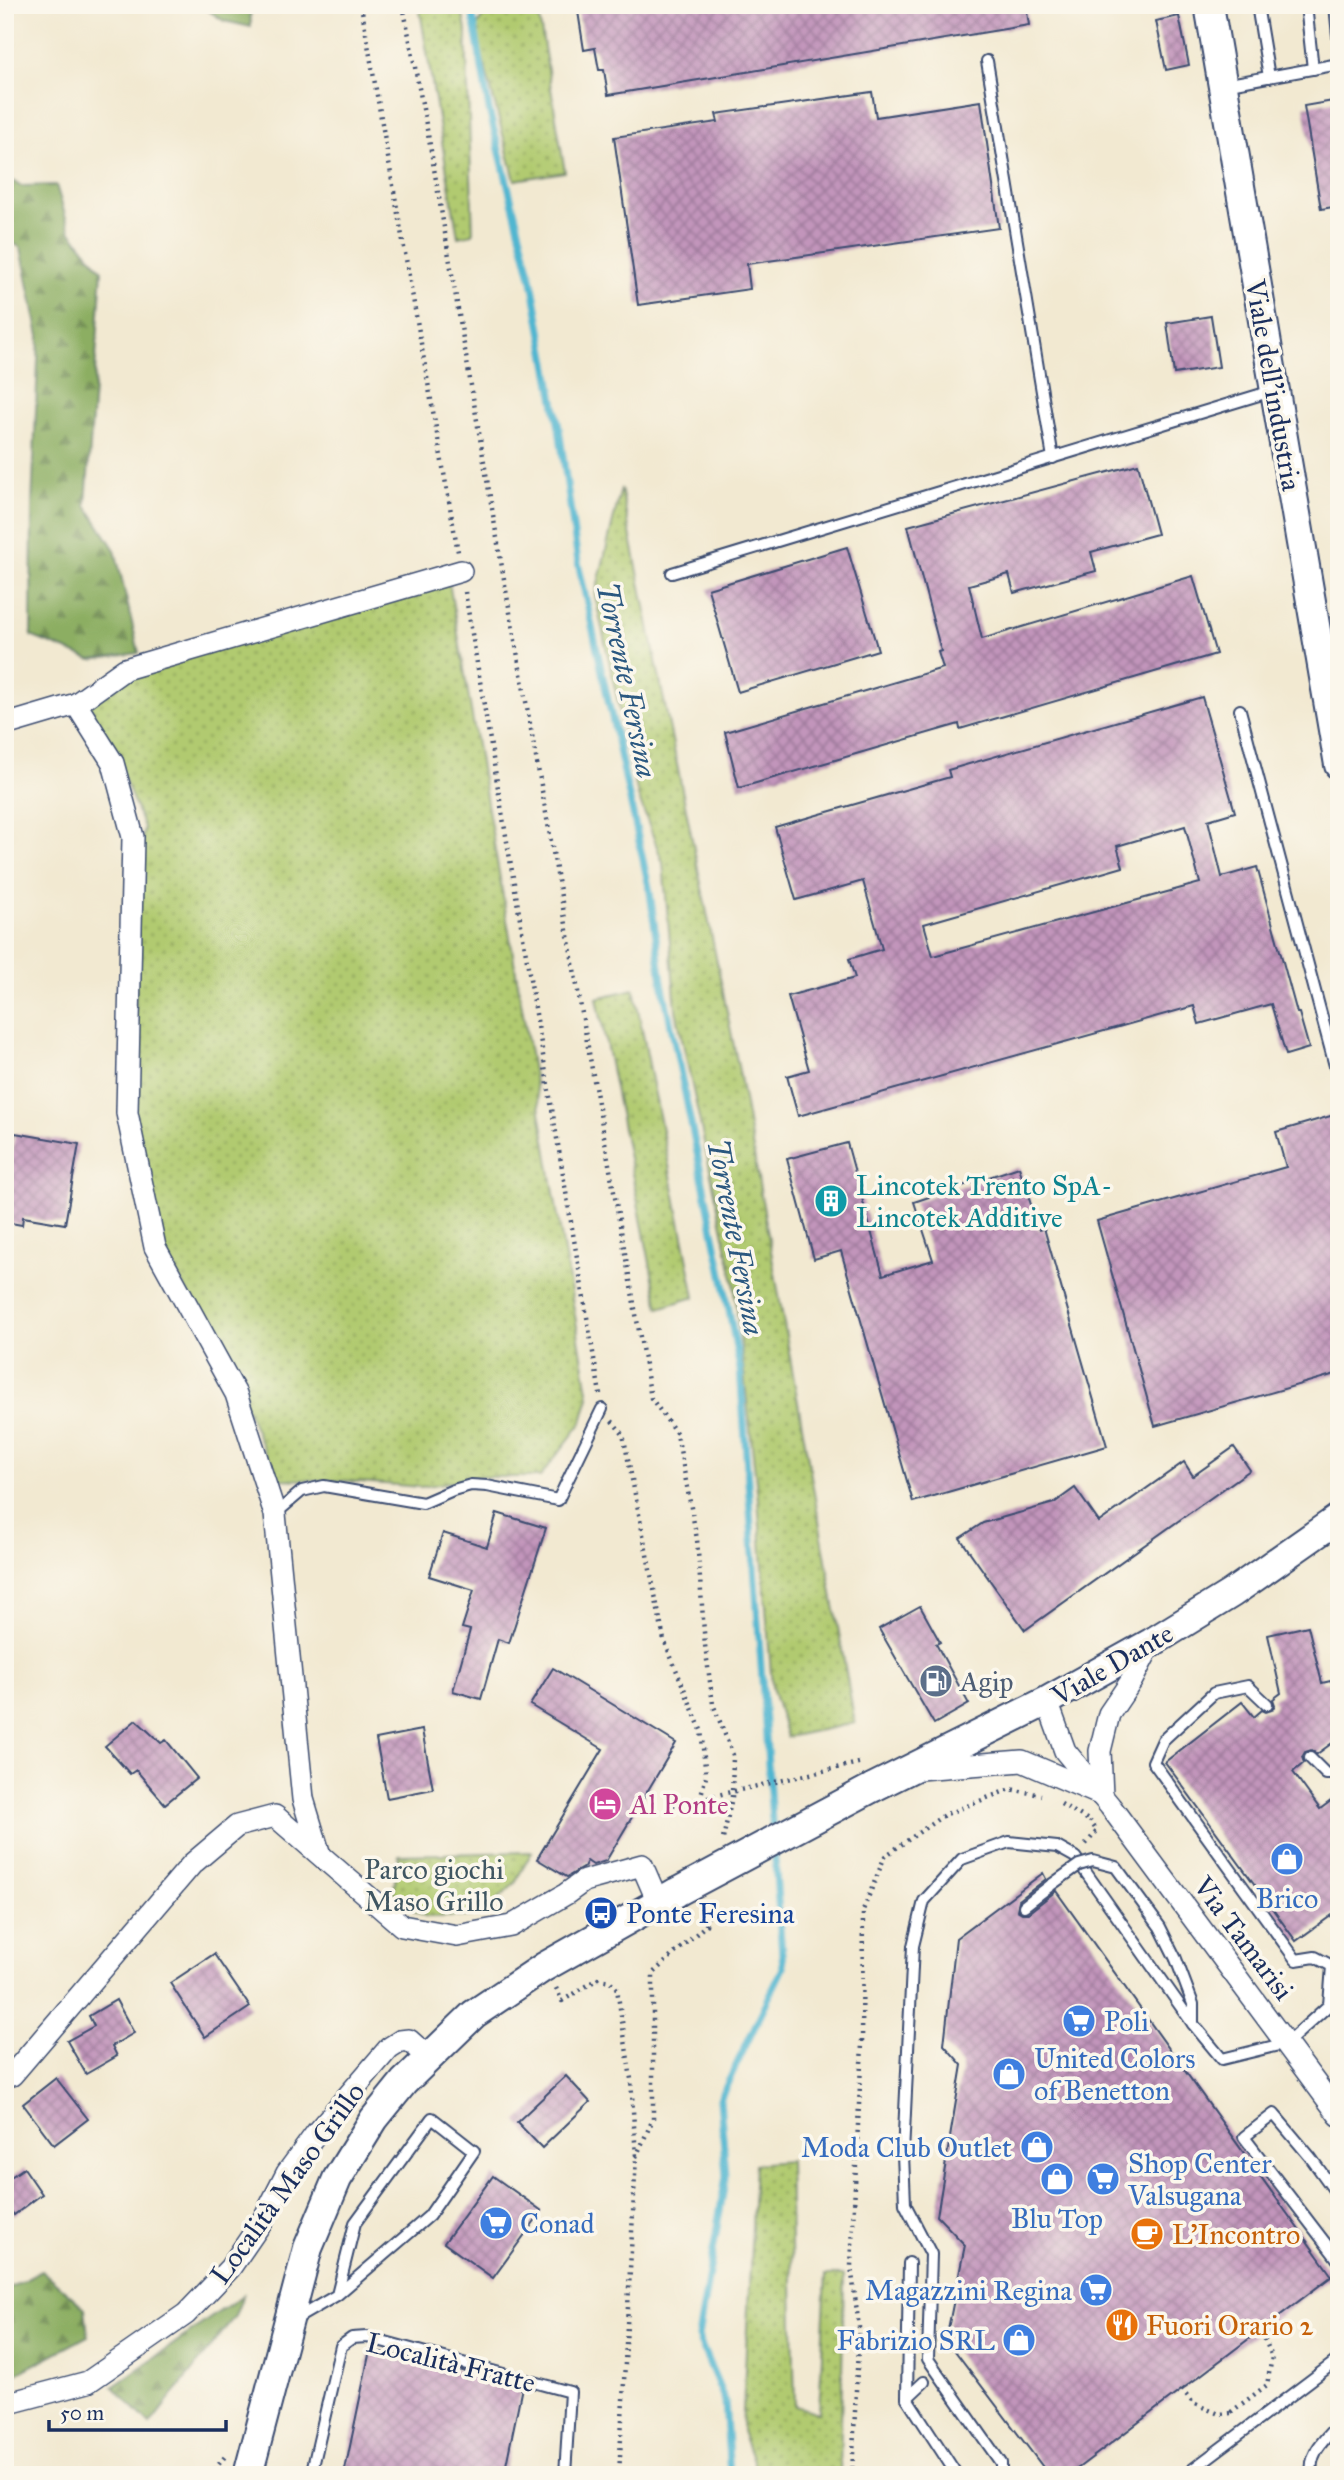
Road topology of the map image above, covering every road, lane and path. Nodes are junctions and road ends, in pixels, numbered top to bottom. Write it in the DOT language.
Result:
graph roads {
  1 [pos="361,5"];
  2 [pos="403,5"];
  3 [pos="1209,5"];
  4 [pos="1257,5"];
  5 [pos="1306,5"];
  6 [pos="1335,5"];
  7 [pos="1339,46"];
  8 [pos="987,61"];
  9 [pos="1339,64"];
  10 [pos="1313,69"];
  11 [pos="1269,76"];
  12 [pos="1223,85"];
  13 [pos="1275,391"];
  14 [pos="1053,458"];
  15 [pos="461,570"];
  16 [pos="672,573"];
  17 [pos="76,704"];
  18 [pos="1240,710"];
  19 [pos="5,725"];
  20 [pos="1339,765"];
  21 [pos="1339,1081"];
  22 [pos="602,1409"];
  23 [pos="275,1514"];
  24 [pos="1339,1518"];
  25 [pos="1151,1643"];
  26 [pos="1046,1701"];
  27 [pos="1267,1704"];
  28 [pos="1310,1758"];
  29 [pos="908,1770"];
  30 [pos="1339,1774"];
  31 [pos="871,1775"];
  32 [pos="700,1799"];
  33 [pos="672,1805"];
  34 [pos="1101,1805"];
  35 [pos="721,1848"];
  36 [pos="1082,1848"];
  37 [pos="319,1853"];
  38 [pos="667,1897"];
  39 [pos="711,1899"];
  40 [pos="1024,1906"];
  41 [pos="553,1983"];
  42 [pos="1334,2002"];
  43 [pos="1193,2024"];
  44 [pos="1287,2043"];
  45 [pos="428,2057"];
  46 [pos="5,2075"];
  47 [pos="1339,2115"];
  48 [pos="636,2157"];
  49 [pos="1339,2197"];
  50 [pos="1339,2261"];
  51 [pos="909,2263"];
  52 [pos="337,2295"];
  53 [pos="288,2323"];
  54 [pos="1261,2330"];
  55 [pos="1339,2359"];
  56 [pos="924,2382"];
  57 [pos="1182,2389"];
  58 [pos="907,2398"];
  59 [pos="5,2404"];
  60 [pos="1231,2412"];
  61 [pos="1339,2423"];
  62 [pos="1244,2431"];
  63 [pos="248,2475"];
  64 [pos="310,2475"];
  65 [pos="565,2475"];
  66 [pos="619,2475"];
  67 [pos="957,2475"];
  68 [pos="1001,2475"];
  69 [pos="1185,2475"];
  70 [pos="1312,2475"];
  1 -- 15 [label="path"];
  2 -- 35 [label="path"];
  3 -- 12 [label="main road, Viale dell'industria"];
  4 -- 11 [label="lane"];
  5 -- 10 [label="lane"];
  6 -- 7 [label="lane"];
  8 -- 14 [label="lane"];
  9 -- 10 [label="lane"];
  10 -- 11 [label="lane"];
  11 -- 12 [label="lane"];
  12 -- 13 [label="main road, Viale dell'industria"];
  13 -- 14 [label="lane"];
  13 -- 20 [label="main road, Viale dell'industria"];
  14 -- 16 [label="lane"];
  15 -- 17 [label="street"];
  15 -- 22 [label="path"];
  17 -- 19 [label="street"];
  17 -- 23 [label="street"];
  18 -- 21 [label="lane"];
  22 -- 23 [label="lane"];
  22 -- 32 [label="path"];
  23 -- 37 [label="street"];
  24 -- 25 [label="main road, Viale Dante"];
  25 -- 26 [label="main road, Viale Dante"];
  25 -- 34 [label="street"];
  26 -- 29 [label="main road, Viale Dante"];
  26 -- 34 [label="street, Via Tamarisi"];
  27 -- 42 [label="lane"];
  28 -- 30 [label="lane"];
  29 -- 31 [label="main road, Viale Dante"];
  29 -- 34 [label="street, Via Tamarisi"];
  31 -- 32 [label="path, bridge"];
  31 -- 38 [label="main road, Viale Dante, bridge"];
  32 -- 33 [label="path"];
  34 -- 36 [label="path"];
  34 -- 44 [label="street, Via Tamarisi"];
  37 -- 38 [label="street"];
  37 -- 46 [label="street"];
  38 -- 45 [label="main road"];
  39 -- 48 [label="path"];
  40 -- 43 [label="lane, bridge"];
  41 -- 48 [label="path"];
  42 -- 44 [label="lane"];
  43 -- 44 [label="lane"];
  43 -- 68 [label="lane"];
  44 -- 47 [label="street, Via Tamarisi"];
  45 -- 53 [label="main road"];
  45 -- 59 [label="street, Località Maso Grillo"];
  48 -- 66 [label="path"];
  49 -- 50 [label="lane"];
  51 -- 58 [label="lane"];
  52 -- 52 [label="lane"];
  52 -- 53 [label="lane"];
  53 -- 63 [label="main road"];
  54 -- 60 [label="path"];
  55 -- 62 [label="lane"];
  56 -- 58 [label="lane"];
  57 -- 60 [label="path"];
  58 -- 67 [label="lane"];
  60 -- 62 [label="path"];
  61 -- 70 [label="lane"];
  62 -- 69 [label="lane"];
  64 -- 65 [label="lane, Località Fratte"];
}
